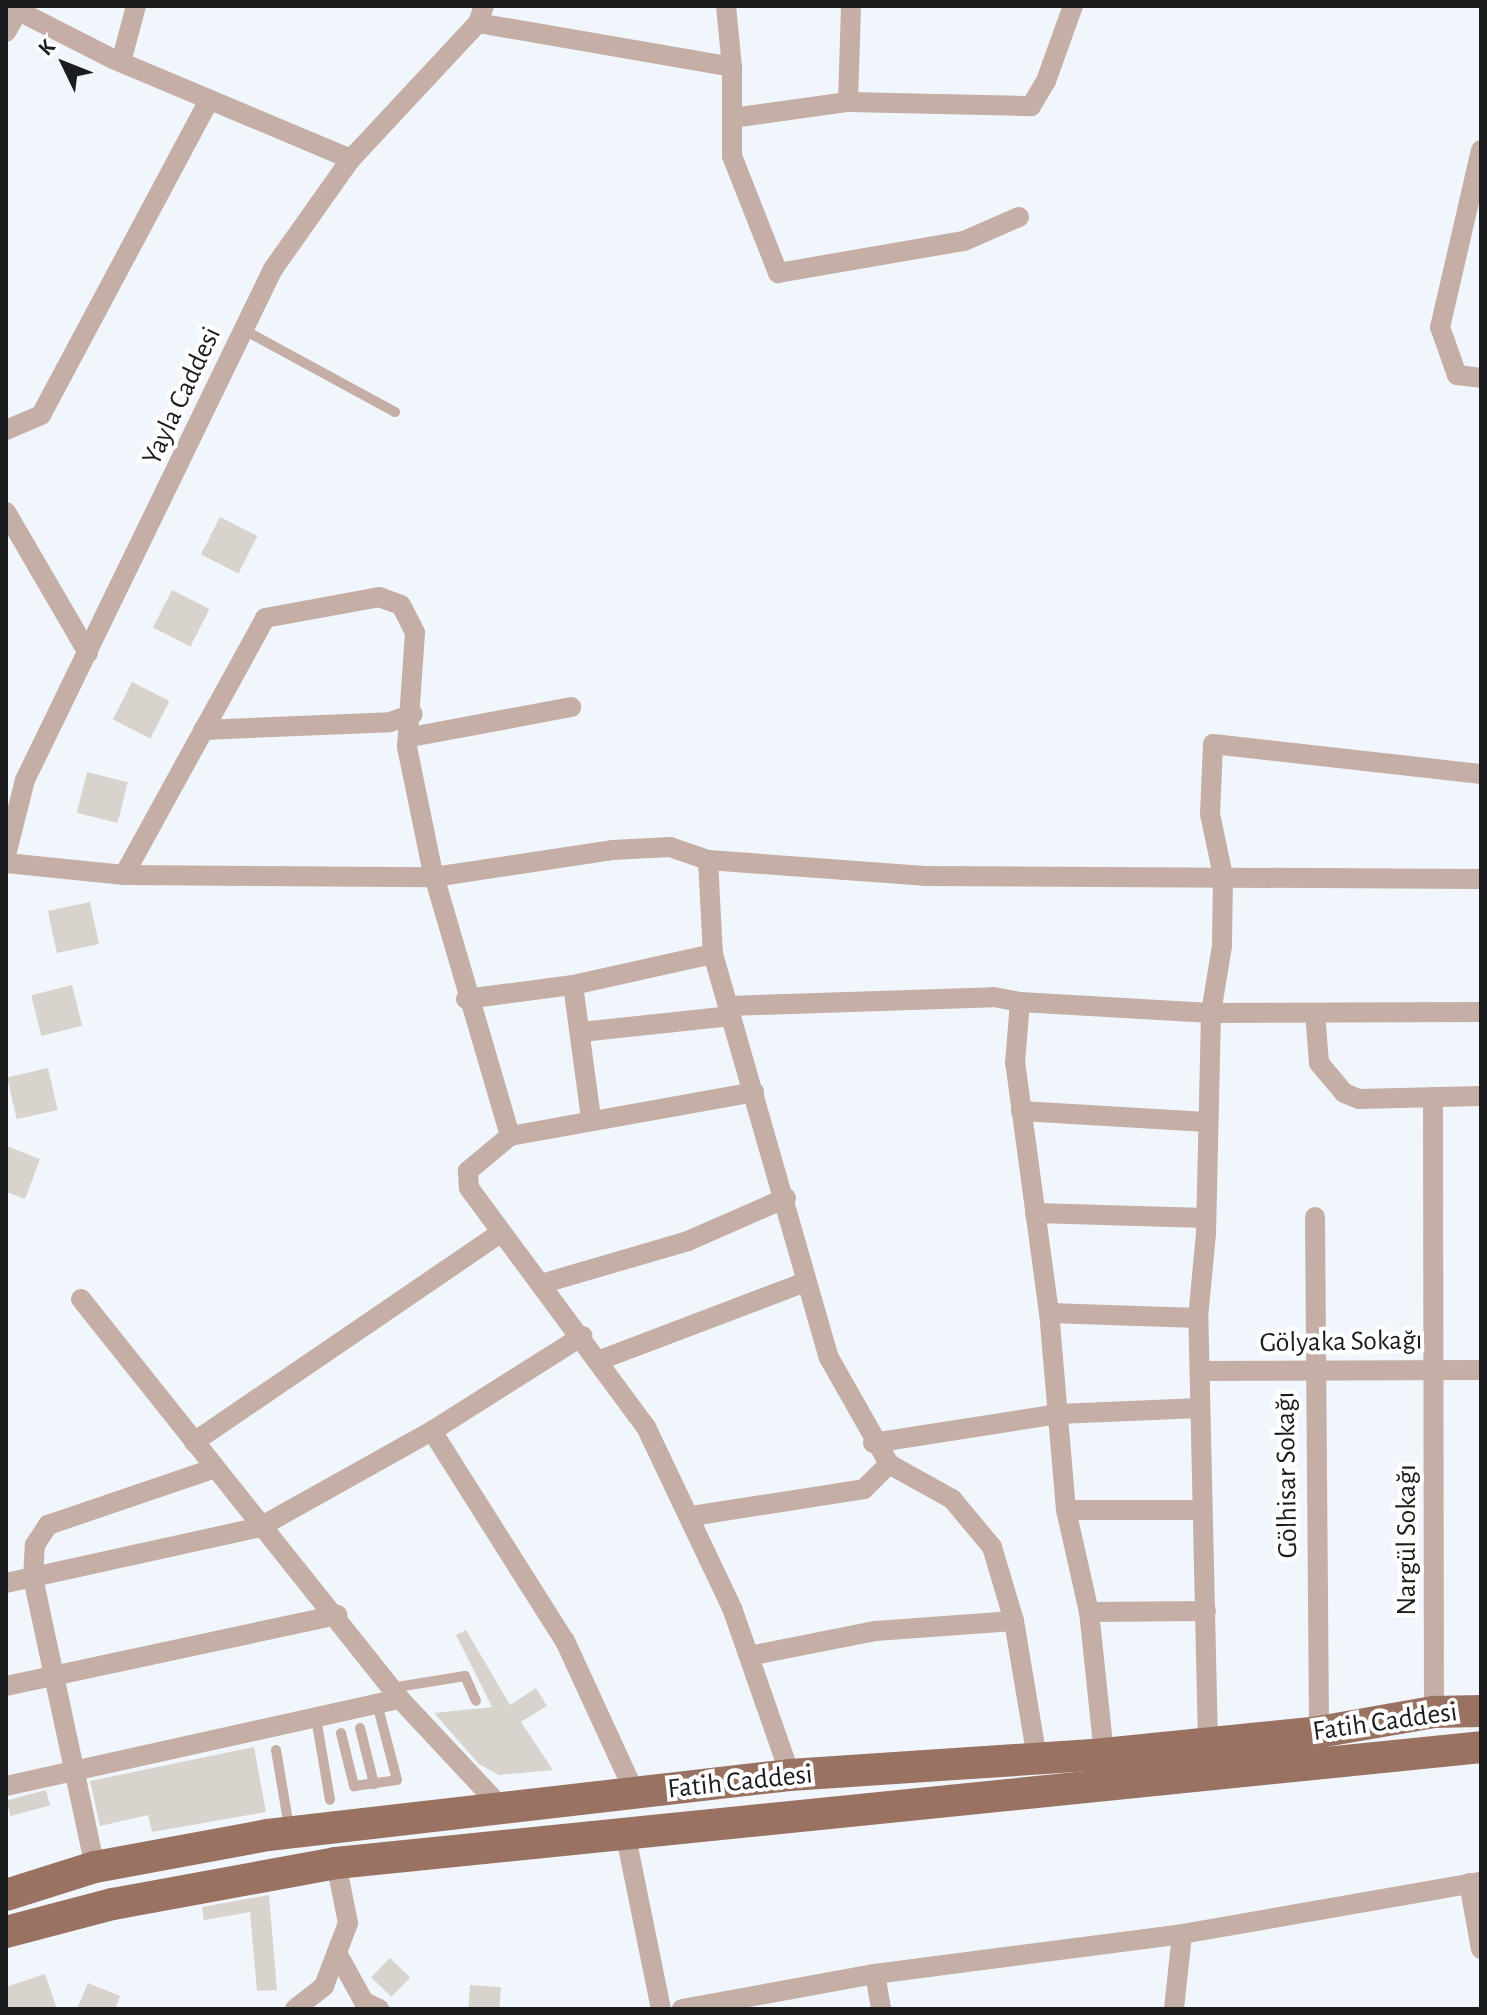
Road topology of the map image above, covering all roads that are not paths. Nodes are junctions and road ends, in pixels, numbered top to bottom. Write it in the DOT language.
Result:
graph roads {
  1 [pos="136,6"];
  2 [pos="726,6"];
  3 [pos="851,6"];
  4 [pos="1073,6"];
  5 [pos="14,8"];
  6 [pos="481,15"];
  7 [pos="6,32"];
  8 [pos="121,62"];
  9 [pos="732,67"];
  10 [pos="209,100"];
  11 [pos="848,102"];
  12 [pos="732,118"];
  13 [pos="1481,150"];
  14 [pos="351,159"];
  15 [pos="1019,217"];
  16 [pos="1471,238"];
  17 [pos="244,330"];
  18 [pos="1481,378"];
  19 [pos="395,412"];
  20 [pos="6,430"];
  21 [pos="6,512"];
  22 [pos="88,653"];
  23 [pos="571,707"];
  24 [pos="413,714"];
  25 [pos="203,730"];
  26 [pos="411,737"];
  27 [pos="1481,774"];
  28 [pos="6,855"];
  29 [pos="708,860"];
  30 [pos="6,863"];
  31 [pos="124,875"];
  32 [pos="1223,876"];
  33 [pos="434,877"];
  34 [pos="1481,879"];
  35 [pos="713,954"];
  36 [pos="573,985"];
  37 [pos="466,999"];
  38 [pos="1020,1002"];
  39 [pos="730,1011"];
  40 [pos="1481,1012"];
  41 [pos="1211,1013"];
  42 [pos="1315,1013"];
  43 [pos="581,1032"];
  44 [pos="754,1092"];
  45 [pos="1481,1096"];
  46 [pos="1433,1097"];
  47 [pos="1021,1111"];
  48 [pos="591,1119"];
  49 [pos="1207,1122"];
  50 [pos="510,1136"];
  51 [pos="786,1198"];
  52 [pos="1035,1213"];
  53 [pos="1315,1217"];
  54 [pos="1206,1218"];
  55 [pos="499,1234"];
  56 [pos="805,1282"];
  57 [pos="541,1284"];
  58 [pos="81,1299"];
  59 [pos="1049,1313"];
  60 [pos="1198,1318"];
  61 [pos="582,1336"];
  62 [pos="600,1360"];
  63 [pos="1435,1368"];
  64 [pos="1481,1370"];
  65 [pos="1202,1371"];
  66 [pos="1314,1372"];
  67 [pos="1200,1408"];
  68 [pos="1058,1414"];
  69 [pos="432,1431"];
  70 [pos="194,1442"];
  71 [pos="873,1443"];
  72 [pos="889,1464"];
  73 [pos="215,1468"];
  74 [pos="1066,1510"];
  75 [pos="1200,1510"];
  76 [pos="692,1516"];
  77 [pos="260,1527"];
  78 [pos="33,1579"];
  79 [pos="6,1583"];
  80 [pos="1206,1611"];
  81 [pos="1089,1612"];
  82 [pos="337,1615"];
  83 [pos="1014,1621"];
  84 [pos="749,1656"];
  85 [pos="54,1676"];
  86 [pos="6,1686"];
  87 [pos="396,1694"];
  88 [pos="476,1701"];
  89 [pos="377,1704"];
  90 [pos="1481,1711"];
  91 [pos="1434,1712"];
  92 [pos="316,1718"];
  93 [pos="360,1728"];
  94 [pos="1319,1732"];
  95 [pos="341,1733"];
  96 [pos="1208,1743"];
  97 [pos="1481,1747"];
  98 [pos="276,1750"];
  99 [pos="1104,1754"];
  100 [pos="1037,1758"];
  101 [pos="72,1771"];
  102 [pos="790,1775"];
  103 [pos="374,1784"];
  104 [pos="6,1786"];
  105 [pos="635,1793"];
  106 [pos="330,1800"];
  107 [pos="504,1810"];
  108 [pos="290,1833"];
  109 [pos="626,1837"];
  110 [pos="336,1863"];
  111 [pos="95,1867"];
  112 [pos="1475,1882"];
  113 [pos="6,1895"];
  114 [pos="6,1932"];
  115 [pos="1182,1934"];
  116 [pos="1481,1949"];
  117 [pos="337,1953"];
  118 [pos="875,1974"];
  119 [pos="295,2009"];
  120 [pos="379,2009"];
  121 [pos="661,2009"];
  122 [pos="682,2009"];
  123 [pos="881,2009"];
  124 [pos="1174,2009"];
  1 -- 8 [label="street"];
  2 -- 9 [label="street"];
  3 -- 11 [label="street"];
  4 -- 11 [label="street"];
  5 -- 7 [label="street"];
  5 -- 8 [label="street"];
  6 -- 9 [label="street"];
  6 -- 14 [label="street, Yayla Caddesi"];
  8 -- 10 [label="street"];
  9 -- 12 [label="street"];
  10 -- 14 [label="street"];
  10 -- 20 [label="street"];
  11 -- 12 [label="street"];
  12 -- 15 [label="street"];
  13 -- 16 [label="street"];
  14 -- 17 [label="street, Yayla Caddesi"];
  16 -- 18 [label="street"];
  17 -- 19 [label="lane"];
  17 -- 22 [label="street, Yayla Caddesi"];
  21 -- 22 [label="street"];
  22 -- 28 [label="street, Yayla Caddesi"];
  23 -- 26 [label="street"];
  24 -- 25 [label="street"];
  24 -- 25 [label="street"];
  24 -- 26 [label="street"];
  25 -- 31 [label="street"];
  26 -- 33 [label="street"];
  27 -- 32 [label="street"];
  29 -- 32 [label="street"];
  29 -- 33 [label="street"];
  29 -- 35 [label="street"];
  30 -- 31 [label="street"];
  31 -- 33 [label="street"];
  32 -- 34 [label="street"];
  32 -- 41 [label="street"];
  33 -- 37 [label="street"];
  35 -- 36 [label="street"];
  35 -- 39 [label="street"];
  36 -- 37 [label="street"];
  36 -- 43 [label="street"];
  37 -- 50 [label="street"];
  38 -- 39 [label="street"];
  38 -- 41 [label="street"];
  38 -- 47 [label="street"];
  39 -- 43 [label="street"];
  39 -- 44 [label="street"];
  40 -- 42 [label="street"];
  41 -- 42 [label="street"];
  41 -- 49 [label="street"];
  42 -- 46 [label="street"];
  43 -- 48 [label="street"];
  44 -- 48 [label="street"];
  44 -- 51 [label="street"];
  45 -- 46 [label="street"];
  46 -- 63 [label="street, Nargül Sokağı"];
  47 -- 49 [label="street"];
  47 -- 52 [label="street"];
  48 -- 50 [label="street"];
  49 -- 54 [label="street"];
  50 -- 55 [label="street"];
  51 -- 56 [label="street"];
  51 -- 57 [label="street"];
  52 -- 54 [label="street"];
  52 -- 59 [label="street"];
  53 -- 66 [label="street, Gölhisar Sokağı"];
  54 -- 60 [label="street"];
  55 -- 57 [label="street"];
  55 -- 70 [label="street"];
  56 -- 62 [label="street"];
  56 -- 71 [label="street"];
  57 -- 61 [label="street"];
  58 -- 70 [label="street"];
  59 -- 60 [label="street"];
  59 -- 68 [label="street"];
  60 -- 65 [label="street"];
  61 -- 62 [label="street"];
  61 -- 69 [label="street"];
  62 -- 76 [label="street"];
  63 -- 64 [label="street, Gölyaka Sokağı"];
  63 -- 66 [label="street, Gölyaka Sokağı"];
  63 -- 91 [label="street, Nargül Sokağı"];
  65 -- 66 [label="street, Gölyaka Sokağı"];
  65 -- 67 [label="street"];
  66 -- 94 [label="street, Gölhisar Sokağı"];
  67 -- 68 [label="street"];
  67 -- 75 [label="street"];
  68 -- 71 [label="street"];
  68 -- 74 [label="street"];
  69 -- 77 [label="street"];
  69 -- 105 [label="street"];
  70 -- 73 [label="street"];
  71 -- 72 [label="street"];
  72 -- 76 [label="street"];
  72 -- 83 [label="street"];
  73 -- 77 [label="street"];
  73 -- 78 [label="street"];
  74 -- 75 [label="street"];
  74 -- 81 [label="street"];
  75 -- 80 [label="street"];
  76 -- 84 [label="street"];
  77 -- 78 [label="street"];
  77 -- 82 [label="street"];
  78 -- 79 [label="street"];
  78 -- 85 [label="street"];
  80 -- 81 [label="street"];
  80 -- 96 [label="street"];
  81 -- 99 [label="street"];
  82 -- 85 [label="street"];
  82 -- 87 [label="street"];
  83 -- 84 [label="street"];
  83 -- 100 [label="street"];
  84 -- 102 [label="street"];
  85 -- 86 [label="street"];
  85 -- 101 [label="street"];
  87 -- 88 [label="lane"];
  87 -- 89 [label="street"];
  87 -- 107 [label="street"];
  89 -- 92 [label="street"];
  89 -- 103 [label="lane"];
  90 -- 91 [label="main road, Fatih Caddesi"];
  91 -- 94 [label="main road, Fatih Caddesi"];
  92 -- 101 [label="street"];
  92 -- 106 [label="lane"];
  93 -- 103 [label="lane"];
  94 -- 96 [label="main road, Fatih Caddesi"];
  95 -- 103 [label="lane"];
  96 -- 99 [label="main road, Fatih Caddesi"];
  97 -- 109 [label="main road, Fatih Caddesi"];
  98 -- 108 [label="lane"];
  99 -- 100 [label="main road, Fatih Caddesi"];
  100 -- 102 [label="main road, Fatih Caddesi"];
  101 -- 104 [label="street"];
  101 -- 111 [label="street"];
  102 -- 105 [label="main road, Fatih Caddesi"];
  105 -- 107 [label="main road, Fatih Caddesi"];
  107 -- 108 [label="main road, Fatih Caddesi"];
  108 -- 111 [label="main road, Fatih Caddesi"];
  109 -- 110 [label="main road, Fatih Caddesi"];
  109 -- 121 [label="street"];
  110 -- 114 [label="main road, Fatih Caddesi"];
  110 -- 117 [label="street"];
  111 -- 113 [label="main road, Fatih Caddesi"];
  112 -- 115 [label="street"];
  112 -- 116 [label="street"];
  115 -- 118 [label="street"];
  115 -- 124 [label="street"];
  117 -- 119 [label="street"];
  117 -- 120 [label="street"];
  118 -- 122 [label="street"];
  118 -- 123 [label="street"];
}
